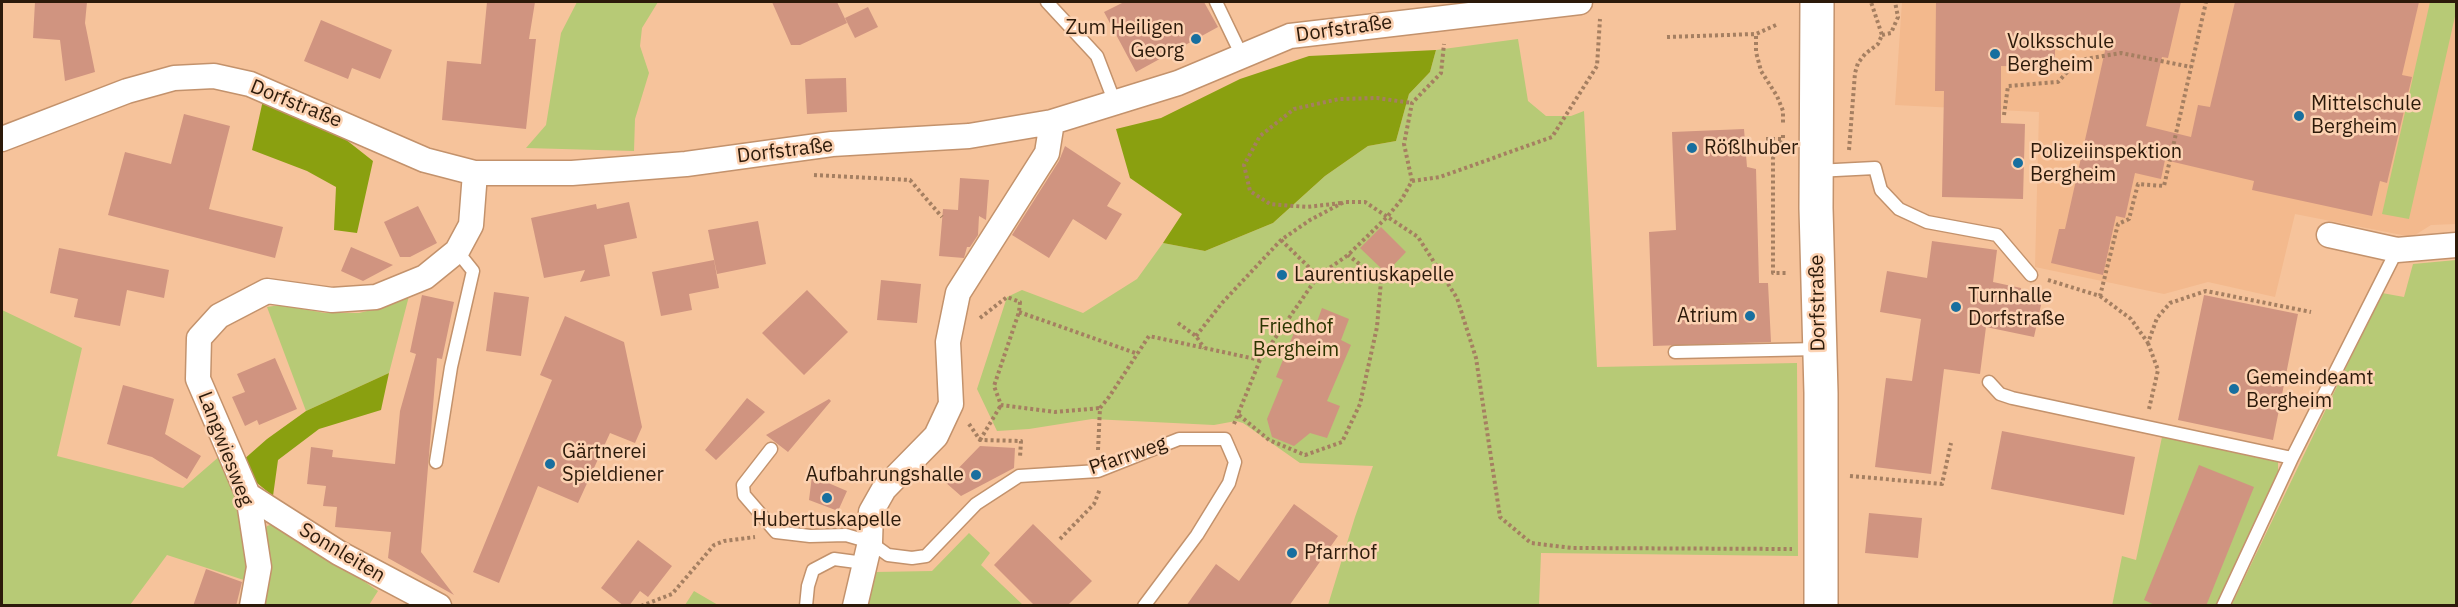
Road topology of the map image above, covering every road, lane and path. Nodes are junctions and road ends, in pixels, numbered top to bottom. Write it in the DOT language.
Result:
graph roads {
  1 [pos="1047,2"];
  2 [pos="1216,2"];
  3 [pos="1818,2"];
  4 [pos="1870,2"];
  5 [pos="1895,2"];
  6 [pos="2206,2"];
  7 [pos="1591,7"];
  8 [pos="1447,16"];
  9 [pos="1776,26"];
  10 [pos="1756,34"];
  11 [pos="1882,35"];
  12 [pos="1668,37"];
  13 [pos="1242,56"];
  14 [pos="2191,67"];
  15 [pos="1115,103"];
  16 [pos="1412,103"];
  17 [pos="2004,115"];
  18 [pos="1052,122"];
  19 [pos="2,139"];
  20 [pos="1783,139"];
  21 [pos="1766,140"];
  22 [pos="1831,171"];
  23 [pos="475,173"];
  24 [pos="804,175"];
  25 [pos="1412,181"];
  26 [pos="1344,202"];
  27 [pos="942,217"];
  28 [pos="1387,217"];
  29 [pos="2329,235"];
  30 [pos="1281,240"];
  31 [pos="2457,245"];
  32 [pos="457,250"];
  33 [pos="2397,250"];
  34 [pos="1348,255"];
  35 [pos="1787,273"];
  36 [pos="2031,275"];
  37 [pos="1318,276"];
  38 [pos="2100,296"];
  39 [pos="1007,297"];
  40 [pos="1019,312"];
  41 [pos="2311,312"];
  42 [pos="1178,323"];
  43 [pos="1196,336"];
  44 [pos="2148,343"];
  45 [pos="1204,348"];
  46 [pos="1820,349"];
  47 [pos="1675,352"];
  48 [pos="1138,354"];
  49 [pos="1260,360"];
  50 [pos="1989,382"];
  51 [pos="1001,405"];
  52 [pos="1100,408"];
  53 [pos="1239,415"];
  54 [pos="966,420"];
  55 [pos="2145,427"];
  56 [pos="1225,439"];
  57 [pos="980,440"];
  58 [pos="1021,441"];
  59 [pos="1951,443"];
  60 [pos="771,449"];
  61 [pos="2292,458"];
  62 [pos="436,462"];
  63 [pos="1098,471"];
  64 [pos="1843,476"];
  65 [pos="248,495"];
  66 [pos="776,532"];
  67 [pos="1060,539"];
  68 [pos="1792,549"];
  69 [pos="867,553"];
  70 [pos="252,606"];
  71 [pos="439,606"];
  72 [pos="641,606"];
  73 [pos="806,606"];
  74 [pos="855,606"];
  75 [pos="1144,606"];
  76 [pos="1821,606"];
  77 [pos="2223,606"];
  1 -- 15 [label="lane"];
  2 -- 13 [label="lane"];
  3 -- 22 [label="main road, Dorfstraße"];
  4 -- 11 [label="path"];
  5 -- 11 [label="path"];
  6 -- 14 [label="path"];
  7 -- 8 [label="street, Dorfstraße"];
  7 -- 25 [label="path"];
  8 -- 13 [label="street, Dorfstraße"];
  8 -- 16 [label="path"];
  9 -- 10 [label="path"];
  10 -- 12 [label="path"];
  10 -- 20 [label="path"];
  11 -- 22 [label="path"];
  13 -- 15 [label="street, Dorfstraße"];
  14 -- 17 [label="path"];
  14 -- 38 [label="path"];
  15 -- 18 [label="street, Dorfstraße"];
  16 -- 25 [label="path"];
  16 -- 26 [label="path"];
  18 -- 23 [label="street, Dorfstraße"];
  18 -- 69 [label="street"];
  19 -- 23 [label="street, Dorfstraße"];
  20 -- 21 [label="path"];
  20 -- 35 [label="path"];
  22 -- 36 [label="lane"];
  22 -- 46 [label="main road, Dorfstraße"];
  23 -- 32 [label="street, Langwiesweg"];
  24 -- 27 [label="path"];
  25 -- 28 [label="path"];
  26 -- 28 [label="path"];
  26 -- 30 [label="path"];
  28 -- 34 [label="path"];
  28 -- 68 [label="path"];
  29 -- 33 [label="street"];
  30 -- 37 [label="path"];
  30 -- 43 [label="path"];
  31 -- 33 [label="street"];
  32 -- 62 [label="lane"];
  32 -- 65 [label="street, Langwiesweg"];
  33 -- 61 [label="lane"];
  34 -- 37 [label="path"];
  34 -- 53 [label="path"];
  36 -- 38 [label="path"];
  37 -- 49 [label="path"];
  38 -- 44 [label="path"];
  39 -- 40 [label="path"];
  40 -- 48 [label="path"];
  40 -- 51 [label="path"];
  41 -- 44 [label="path"];
  42 -- 43 [label="path"];
  43 -- 45 [label="path"];
  44 -- 55 [label="path"];
  45 -- 48 [label="path"];
  45 -- 49 [label="path"];
  46 -- 47 [label="lane"];
  46 -- 76 [label="main road, Dorfstraße"];
  48 -- 52 [label="path"];
  49 -- 53 [label="path"];
  50 -- 55 [label="lane"];
  51 -- 52 [label="path"];
  51 -- 57 [label="path"];
  52 -- 63 [label="path"];
  53 -- 56 [label="path"];
  54 -- 57 [label="path"];
  55 -- 61 [label="lane"];
  56 -- 63 [label="lane, Pfarrweg"];
  56 -- 75 [label="lane"];
  57 -- 58 [label="path"];
  59 -- 64 [label="path"];
  60 -- 66 [label="lane"];
  61 -- 77 [label="lane"];
  63 -- 67 [label="path"];
  63 -- 69 [label="lane, Pfarrweg"];
  65 -- 70 [label="street, Langwiesweg"];
  65 -- 71 [label="street, Sonnleiten"];
  66 -- 69 [label="lane"];
  66 -- 72 [label="path"];
  69 -- 73 [label="lane"];
  69 -- 74 [label="street"];
}
